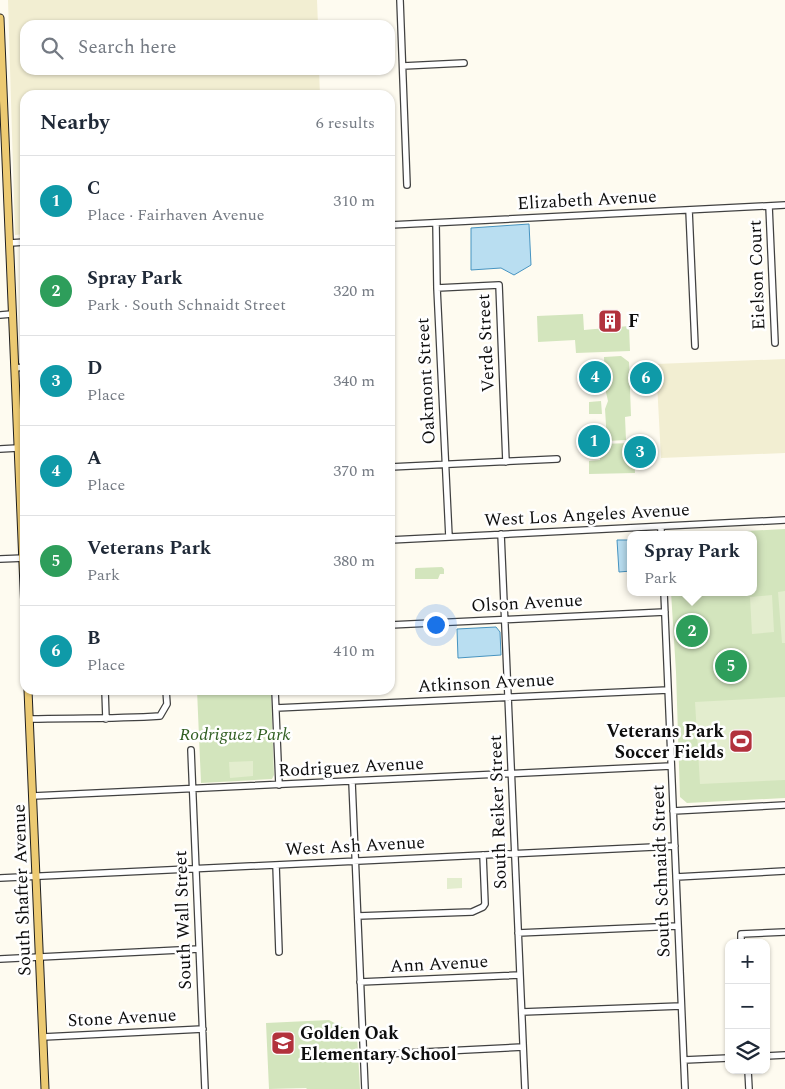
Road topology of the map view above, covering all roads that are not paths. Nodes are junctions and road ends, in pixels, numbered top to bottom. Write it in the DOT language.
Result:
graph roads {
  1 [pos="400,0"];
  2 [pos="0,18"];
  3 [pos="464,63"];
  4 [pos="403,66"];
  5 [pos="407,185"];
  6 [pos="785,205"];
  7 [pos="769,206"];
  8 [pos="689,210"];
  9 [pos="436,223"];
  10 [pos="395,225"];
  11 [pos="20,242"];
  12 [pos="10,243"];
  13 [pos="436,288"];
  14 [pos="12,314"];
  15 [pos="0,315"];
  16 [pos="775,343"];
  17 [pos="695,346"];
  18 [pos="15,368"];
  19 [pos="20,368"];
  20 [pos="18,448"];
  21 [pos="0,449"];
  22 [pos="556,459"];
  23 [pos="506,462"];
  24 [pos="445,465"];
  25 [pos="395,467"];
  26 [pos="20,485"];
  27 [pos="785,520"];
  28 [pos="661,527"];
  29 [pos="661,531"];
  30 [pos="501,534"];
  31 [pos="449,537"];
  32 [pos="395,540"];
  33 [pos="20,558"];
  34 [pos="0,559"];
  35 [pos="664,596"];
  36 [pos="665,612"];
  37 [pos="505,619"];
  38 [pos="395,625"];
  39 [pos="668,690"];
  40 [pos="28,695"];
  41 [pos="105,695"];
  42 [pos="166,695"];
  43 [pos="275,695"];
  44 [pos="508,696"];
  45 [pos="276,708"];
  46 [pos="30,719"];
  47 [pos="106,719"];
  48 [pos="191,750"];
  49 [pos="671,766"];
  50 [pos="512,774"];
  51 [pos="352,782"];
  52 [pos="280,785"];
  53 [pos="192,790"];
  54 [pos="33,796"];
  55 [pos="785,805"];
  56 [pos="673,811"];
  57 [pos="674,846"];
  58 [pos="515,854"];
  59 [pos="483,855"];
  60 [pos="355,862"];
  61 [pos="276,865"];
  62 [pos="196,869"];
  63 [pos="785,871"];
  64 [pos="36,877"];
  65 [pos="676,877"];
  66 [pos="0,878"];
  67 [pos="358,916"];
  68 [pos="678,926"];
  69 [pos="785,932"];
  70 [pos="518,934"];
  71 [pos="741,939"];
  72 [pos="199,949"];
  73 [pos="279,952"];
  74 [pos="40,957"];
  75 [pos="0,958"];
  76 [pos="520,975"];
  77 [pos="360,982"];
  78 [pos="681,1006"];
  79 [pos="522,1012"];
  80 [pos="202,1030"];
  81 [pos="43,1037"];
  82 [pos="523,1047"];
  83 [pos="364,1055"];
  84 [pos="785,1055"];
  85 [pos="770,1056"];
  86 [pos="725,1058"];
  87 [pos="684,1060"];
  88 [pos="748,1074"];
  89 [pos="45,1089"];
  90 [pos="205,1089"];
  91 [pos="365,1089"];
  92 [pos="525,1089"];
  93 [pos="685,1089"];
  94 [pos="749,1089"];
  1 -- 4 [label="street"];
  2 -- 12 [label="main road"];
  3 -- 4 [label="street"];
  4 -- 5 [label="street"];
  6 -- 7 [label="street, Elizabeth Avenue"];
  7 -- 8 [label="street, Elizabeth Avenue"];
  7 -- 16 [label="street, Eielson Court"];
  8 -- 9 [label="street, Elizabeth Avenue"];
  8 -- 17 [label="street"];
  9 -- 10 [label="street, Elizabeth Avenue"];
  9 -- 13 [label="street, Oakmont Street"];
  11 -- 12 [label="street"];
  12 -- 14 [label="main road"];
  13 -- 23 [label="street, Verde Street"];
  13 -- 24 [label="street, Oakmont Street"];
  14 -- 15 [label="street"];
  14 -- 18 [label="main road"];
  18 -- 19 [label="street"];
  18 -- 20 [label="main road"];
  20 -- 21 [label="street"];
  20 -- 26 [label="main road"];
  22 -- 23 [label="street"];
  23 -- 24 [label="street"];
  24 -- 25 [label="street"];
  24 -- 31 [label="street, Oakmont Street"];
  27 -- 28 [label="street, West Los Angeles Avenue"];
  28 -- 29 [label="street"];
  28 -- 30 [label="street, West Los Angeles Avenue"];
  30 -- 31 [label="street, West Los Angeles Avenue"];
  30 -- 37 [label="street, South Reiker Street"];
  31 -- 32 [label="street, West Los Angeles Avenue"];
  33 -- 34 [label="street"];
  35 -- 36 [label="street, South Schnaidt Street"];
  36 -- 37 [label="street, Olson Avenue"];
  36 -- 39 [label="street, South Schnaidt Street"];
  37 -- 38 [label="street, Olson Avenue"];
  37 -- 44 [label="street, South Reiker Street"];
  39 -- 44 [label="street, Atkinson Avenue"];
  39 -- 49 [label="street, South Schnaidt Street"];
  40 -- 46 [label="main road, South Shafter Avenue"];
  41 -- 47 [label="street"];
  42 -- 47 [label="street"];
  43 -- 45 [label="street"];
  44 -- 45 [label="street, Atkinson Avenue"];
  44 -- 50 [label="street, South Reiker Street"];
  45 -- 52 [label="street"];
  46 -- 47 [label="street"];
  46 -- 54 [label="main road, South Shafter Avenue"];
  48 -- 53 [label="street, South Wall Street"];
  49 -- 50 [label="street, Rodriguez Avenue"];
  49 -- 56 [label="street, South Schnaidt Street"];
  50 -- 51 [label="street, Rodriguez Avenue"];
  50 -- 58 [label="street, South Reiker Street"];
  51 -- 52 [label="street, Rodriguez Avenue"];
  51 -- 60 [label="street"];
  52 -- 53 [label="street, Rodriguez Avenue"];
  53 -- 54 [label="street, Rodriguez Avenue"];
  53 -- 62 [label="street, South Wall Street"];
  54 -- 64 [label="main road, South Shafter Avenue"];
  55 -- 56 [label="street"];
  56 -- 57 [label="street, South Schnaidt Street"];
  57 -- 58 [label="street, West Ash Avenue"];
  57 -- 65 [label="street, South Schnaidt Street"];
  58 -- 59 [label="street, West Ash Avenue"];
  58 -- 70 [label="street, South Reiker Street"];
  59 -- 60 [label="street, West Ash Avenue"];
  59 -- 67 [label="street"];
  60 -- 61 [label="street, West Ash Avenue"];
  60 -- 67 [label="street"];
  61 -- 62 [label="street, West Ash Avenue"];
  61 -- 73 [label="street"];
  62 -- 64 [label="street, West Ash Avenue"];
  62 -- 72 [label="street, South Wall Street"];
  63 -- 65 [label="street"];
  64 -- 66 [label="street, West Ash Avenue"];
  64 -- 74 [label="main road, South Shafter Avenue"];
  65 -- 68 [label="street, South Schnaidt Street"];
  67 -- 77 [label="street"];
  68 -- 70 [label="street"];
  68 -- 78 [label="street, South Schnaidt Street"];
  69 -- 71 [label="street"];
  70 -- 76 [label="street, South Reiker Street"];
  72 -- 74 [label="street"];
  72 -- 80 [label="street, South Wall Street"];
  74 -- 75 [label="street"];
  74 -- 81 [label="main road, South Shafter Avenue"];
  76 -- 77 [label="street, Ann Avenue"];
  76 -- 79 [label="street, South Reiker Street"];
  77 -- 83 [label="street"];
  78 -- 79 [label="street"];
  78 -- 87 [label="street, South Schnaidt Street"];
  79 -- 82 [label="street, South Reiker Street"];
  80 -- 81 [label="street, Stone Avenue"];
  80 -- 90 [label="street, South Wall Street"];
  81 -- 89 [label="main road, South Shafter Avenue"];
  82 -- 83 [label="street"];
  82 -- 92 [label="street, South Reiker Street"];
  83 -- 91 [label="street"];
  84 -- 85 [label="street"];
  86 -- 87 [label="street"];
  87 -- 93 [label="street, South Schnaidt Street"];
  88 -- 94 [label="street"];
}
